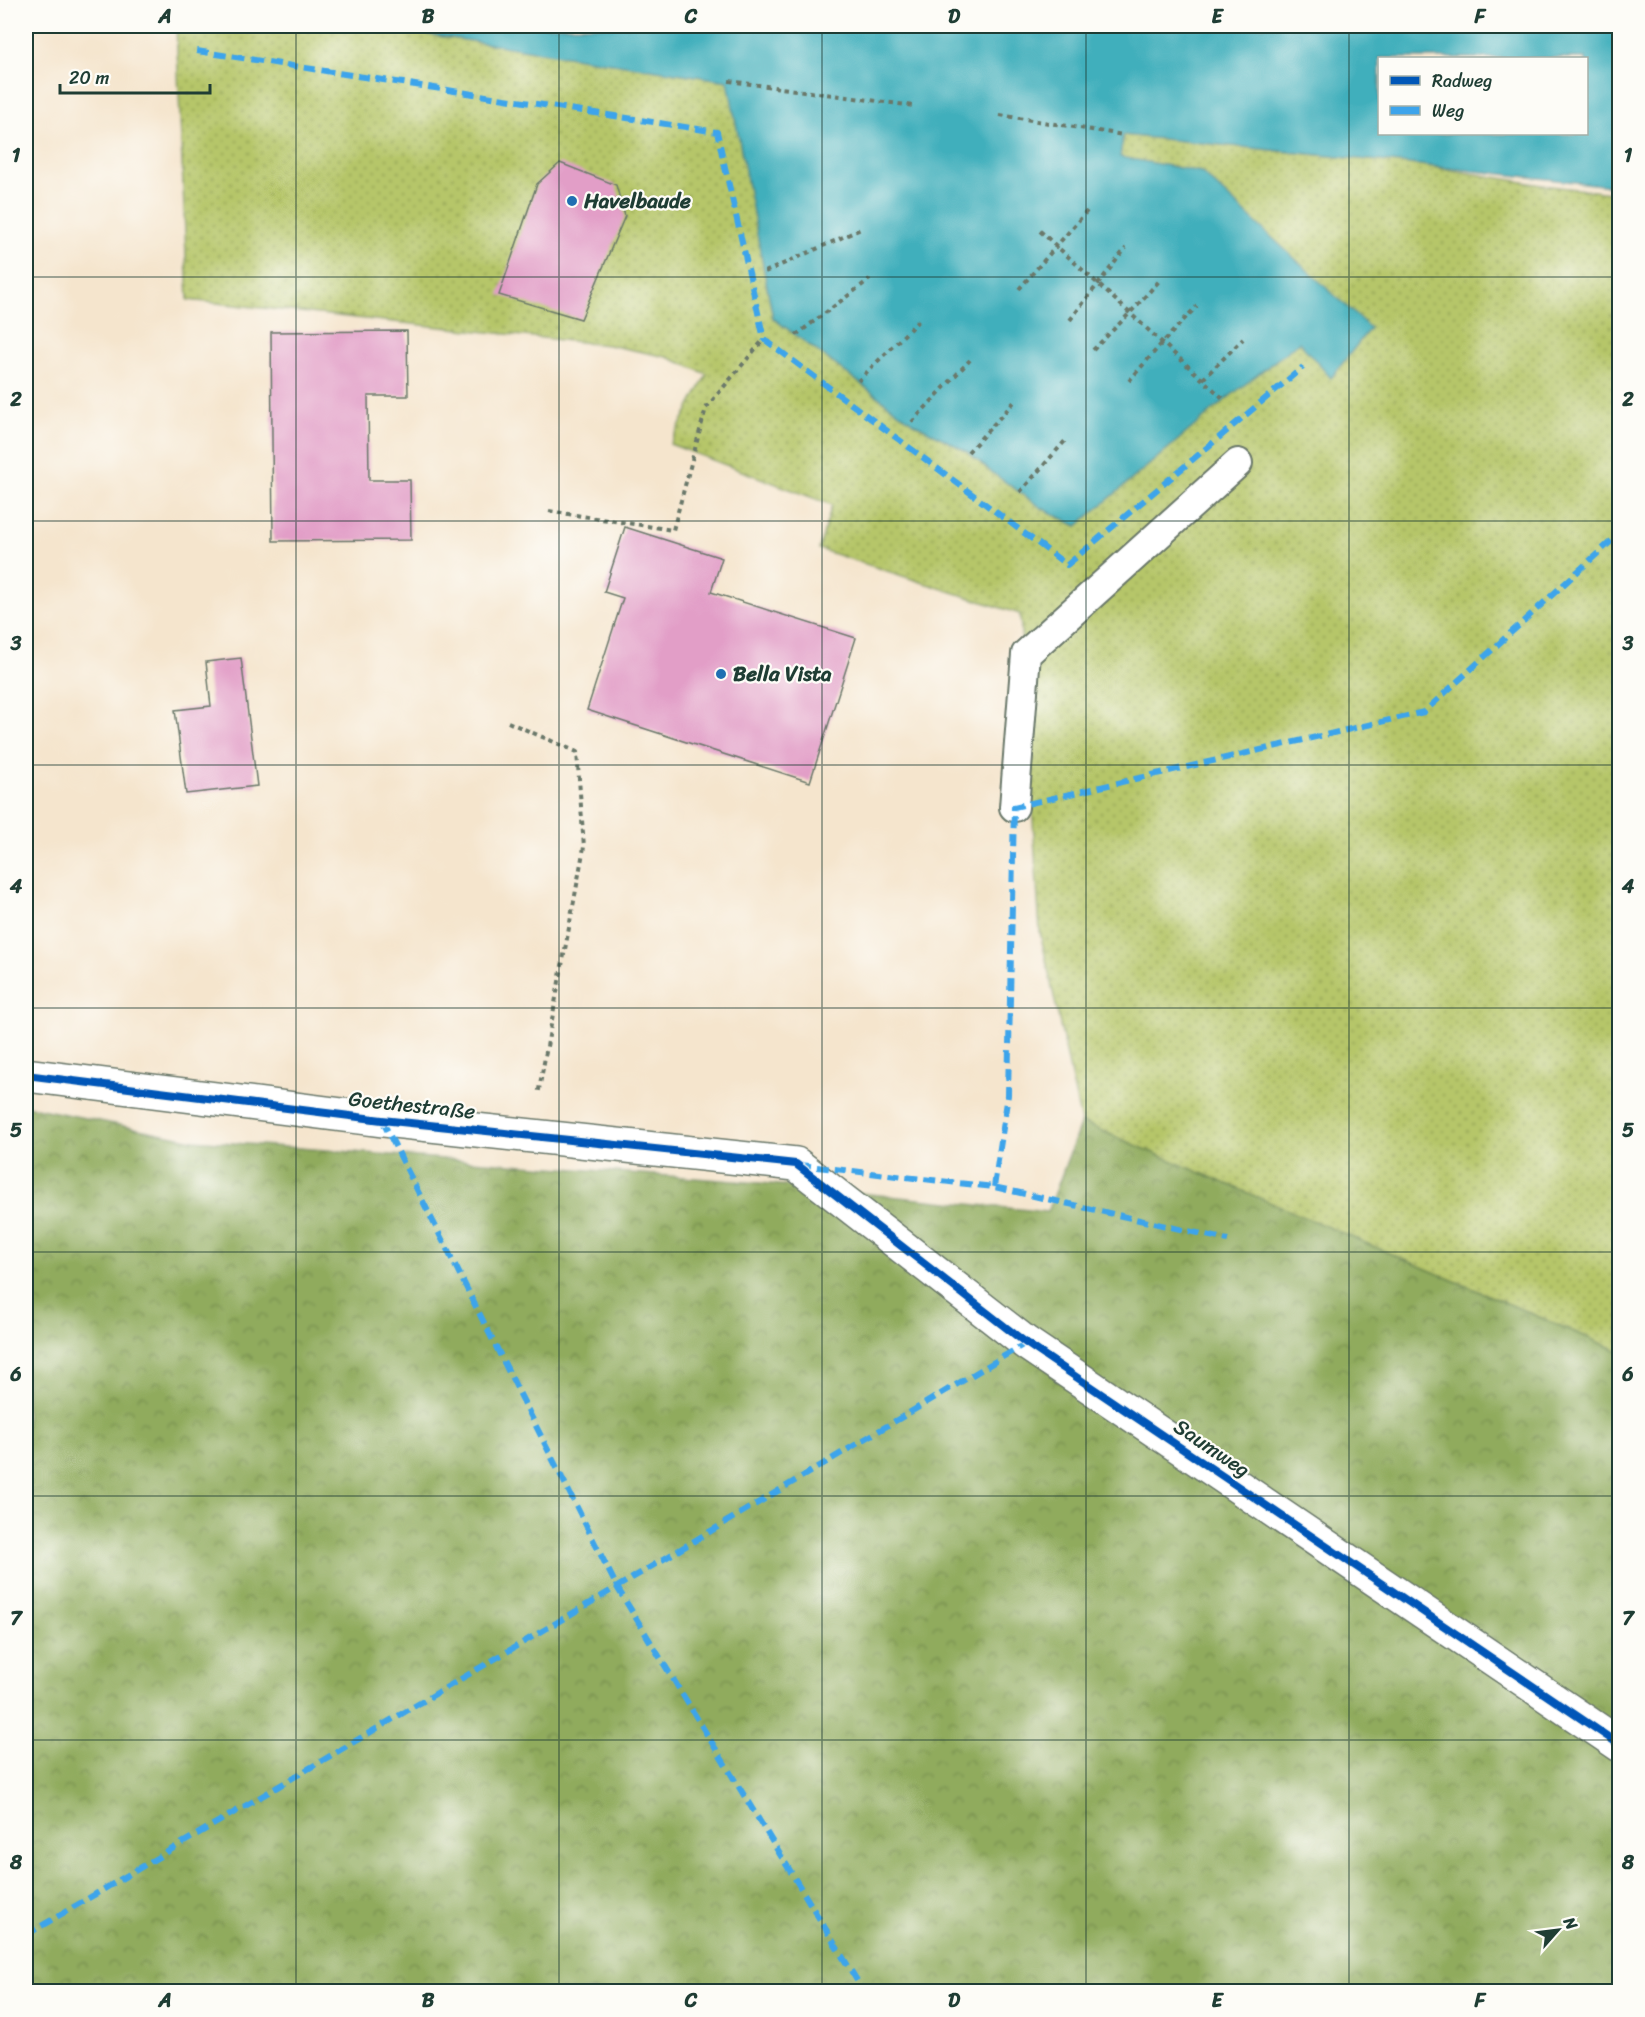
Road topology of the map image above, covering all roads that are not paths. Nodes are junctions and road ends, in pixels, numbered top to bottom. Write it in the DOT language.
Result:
graph roads {
  1 [pos="1238,463"];
  2 [pos="1014,807"];
  3 [pos="26,1075"];
  4 [pos="796,1164"];
  5 [pos="1620,1745"];
  1 -- 2 [label="lane"];
  3 -- 4 [label="street, Goethestraße"];
  4 -- 5 [label="street, Saumweg"];
}
